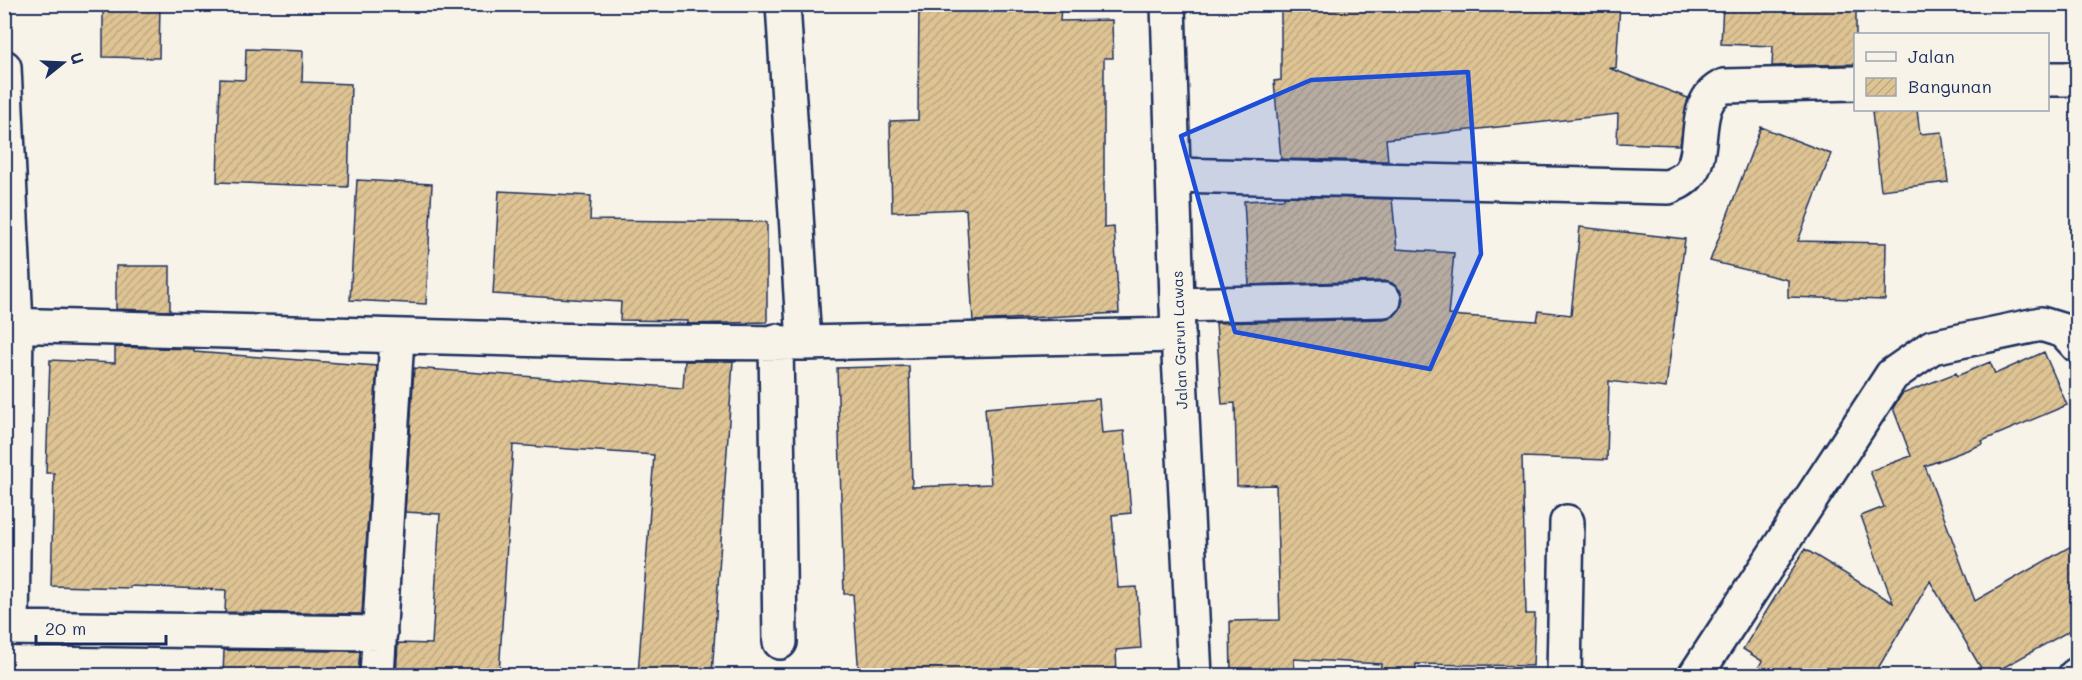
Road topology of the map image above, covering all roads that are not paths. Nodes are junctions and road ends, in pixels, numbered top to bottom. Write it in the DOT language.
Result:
graph roads {
  1 [pos="783,4"];
  2 [pos="1168,4"];
  3 [pos="4,67"];
  4 [pos="2049,79"];
  5 [pos="2078,79"];
  6 [pos="1854,83"];
  7 [pos="1173,175"];
  8 [pos="1384,300"];
  9 [pos="1177,320"];
  10 [pos="10,325"];
  11 [pos="397,337"];
  12 [pos="790,342"];
  13 [pos="2078,346"];
  14 [pos="1567,522"];
  15 [pos="8,628"];
  16 [pos="380,633"];
  17 [pos="780,642"];
  18 [pos="377,675"];
  19 [pos="1195,675"];
  20 [pos="1564,675"];
  21 [pos="1695,675"];
  1 -- 12 [label="street"];
  2 -- 7 [label="street, Jalan Garun Lawas"];
  3 -- 10 [label="street"];
  4 -- 5 [label="street"];
  6 -- 7 [label="street"];
  7 -- 9 [label="street, Jalan Garun Lawas"];
  8 -- 9 [label="street"];
  9 -- 12 [label="street"];
  9 -- 19 [label="street, Jalan Garun Lawas"];
  10 -- 11 [label="street"];
  10 -- 15 [label="street"];
  11 -- 12 [label="street"];
  11 -- 16 [label="street"];
  12 -- 17 [label="street"];
  13 -- 21 [label="street"];
  14 -- 20 [label="street"];
  15 -- 16 [label="street"];
  16 -- 18 [label="street"];
}
